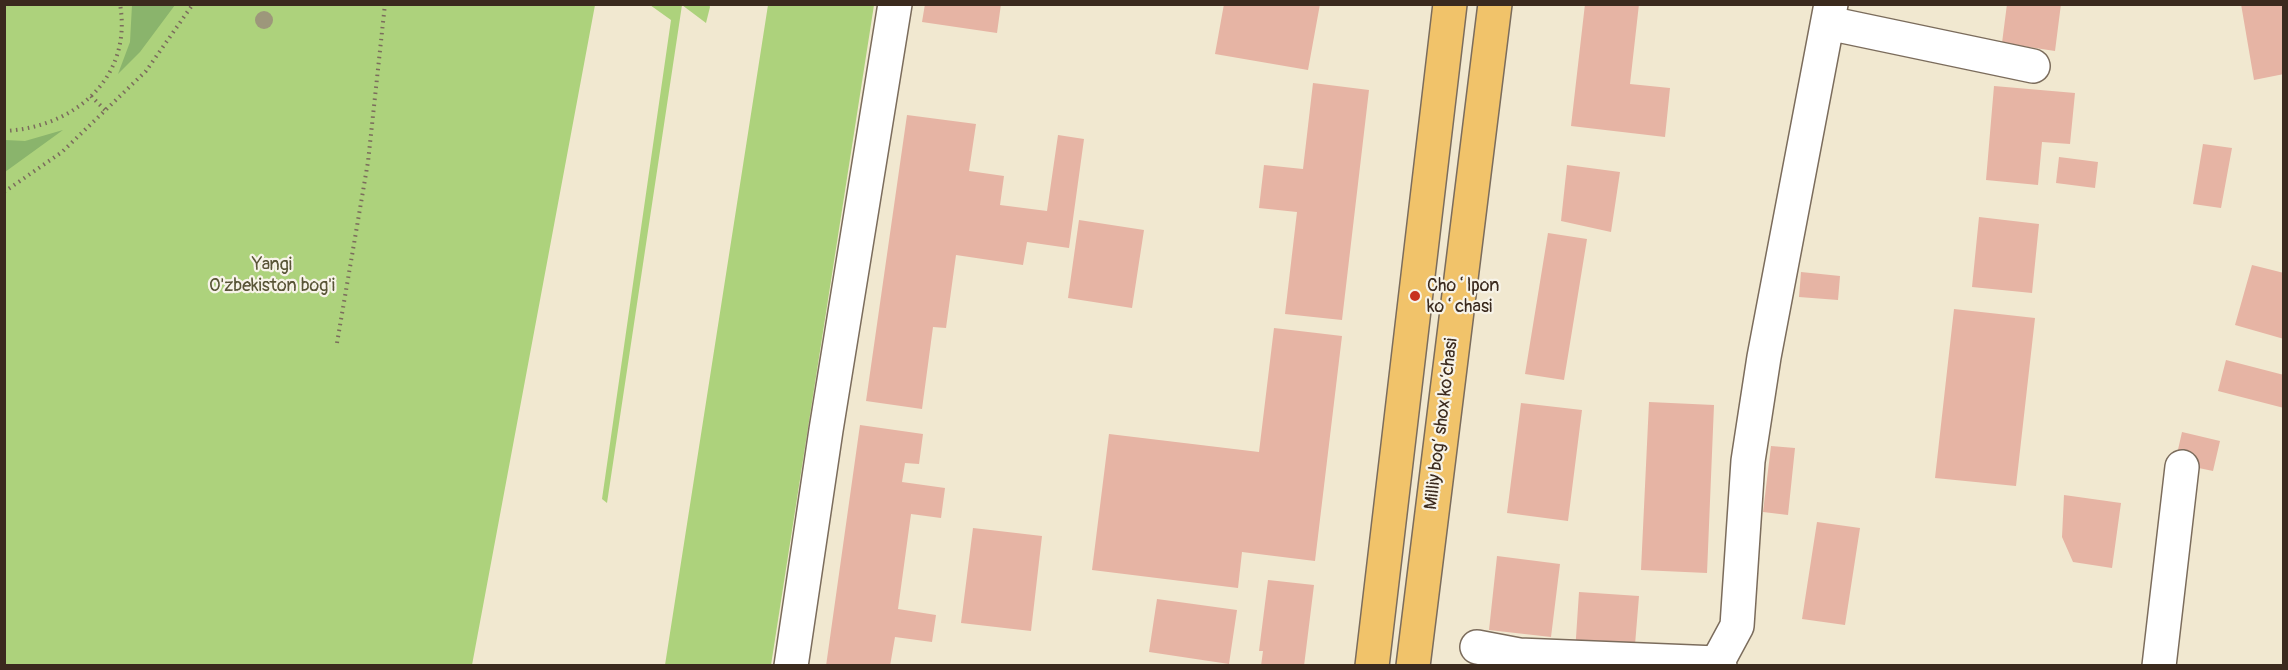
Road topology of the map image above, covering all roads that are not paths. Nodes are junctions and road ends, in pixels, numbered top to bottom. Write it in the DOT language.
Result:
graph roads {
  1 [pos="894,4"];
  2 [pos="1450,4"];
  3 [pos="1495,4"];
  4 [pos="1830,14"];
  5 [pos="2033,66"];
  6 [pos="2182,467"];
  7 [pos="1477,647"];
  8 [pos="1719,664"];
  9 [pos="791,666"];
  10 [pos="1372,666"];
  11 [pos="1413,666"];
  12 [pos="2159,666"];
  1 -- 9 [label="street"];
  2 -- 10 [label="main road"];
  3 -- 11 [label="main road, Milliy bog‘ shox ko‘chasi"];
  4 -- 5 [label="street"];
  4 -- 8 [label="street"];
  6 -- 12 [label="street"];
  7 -- 8 [label="street"];
}
